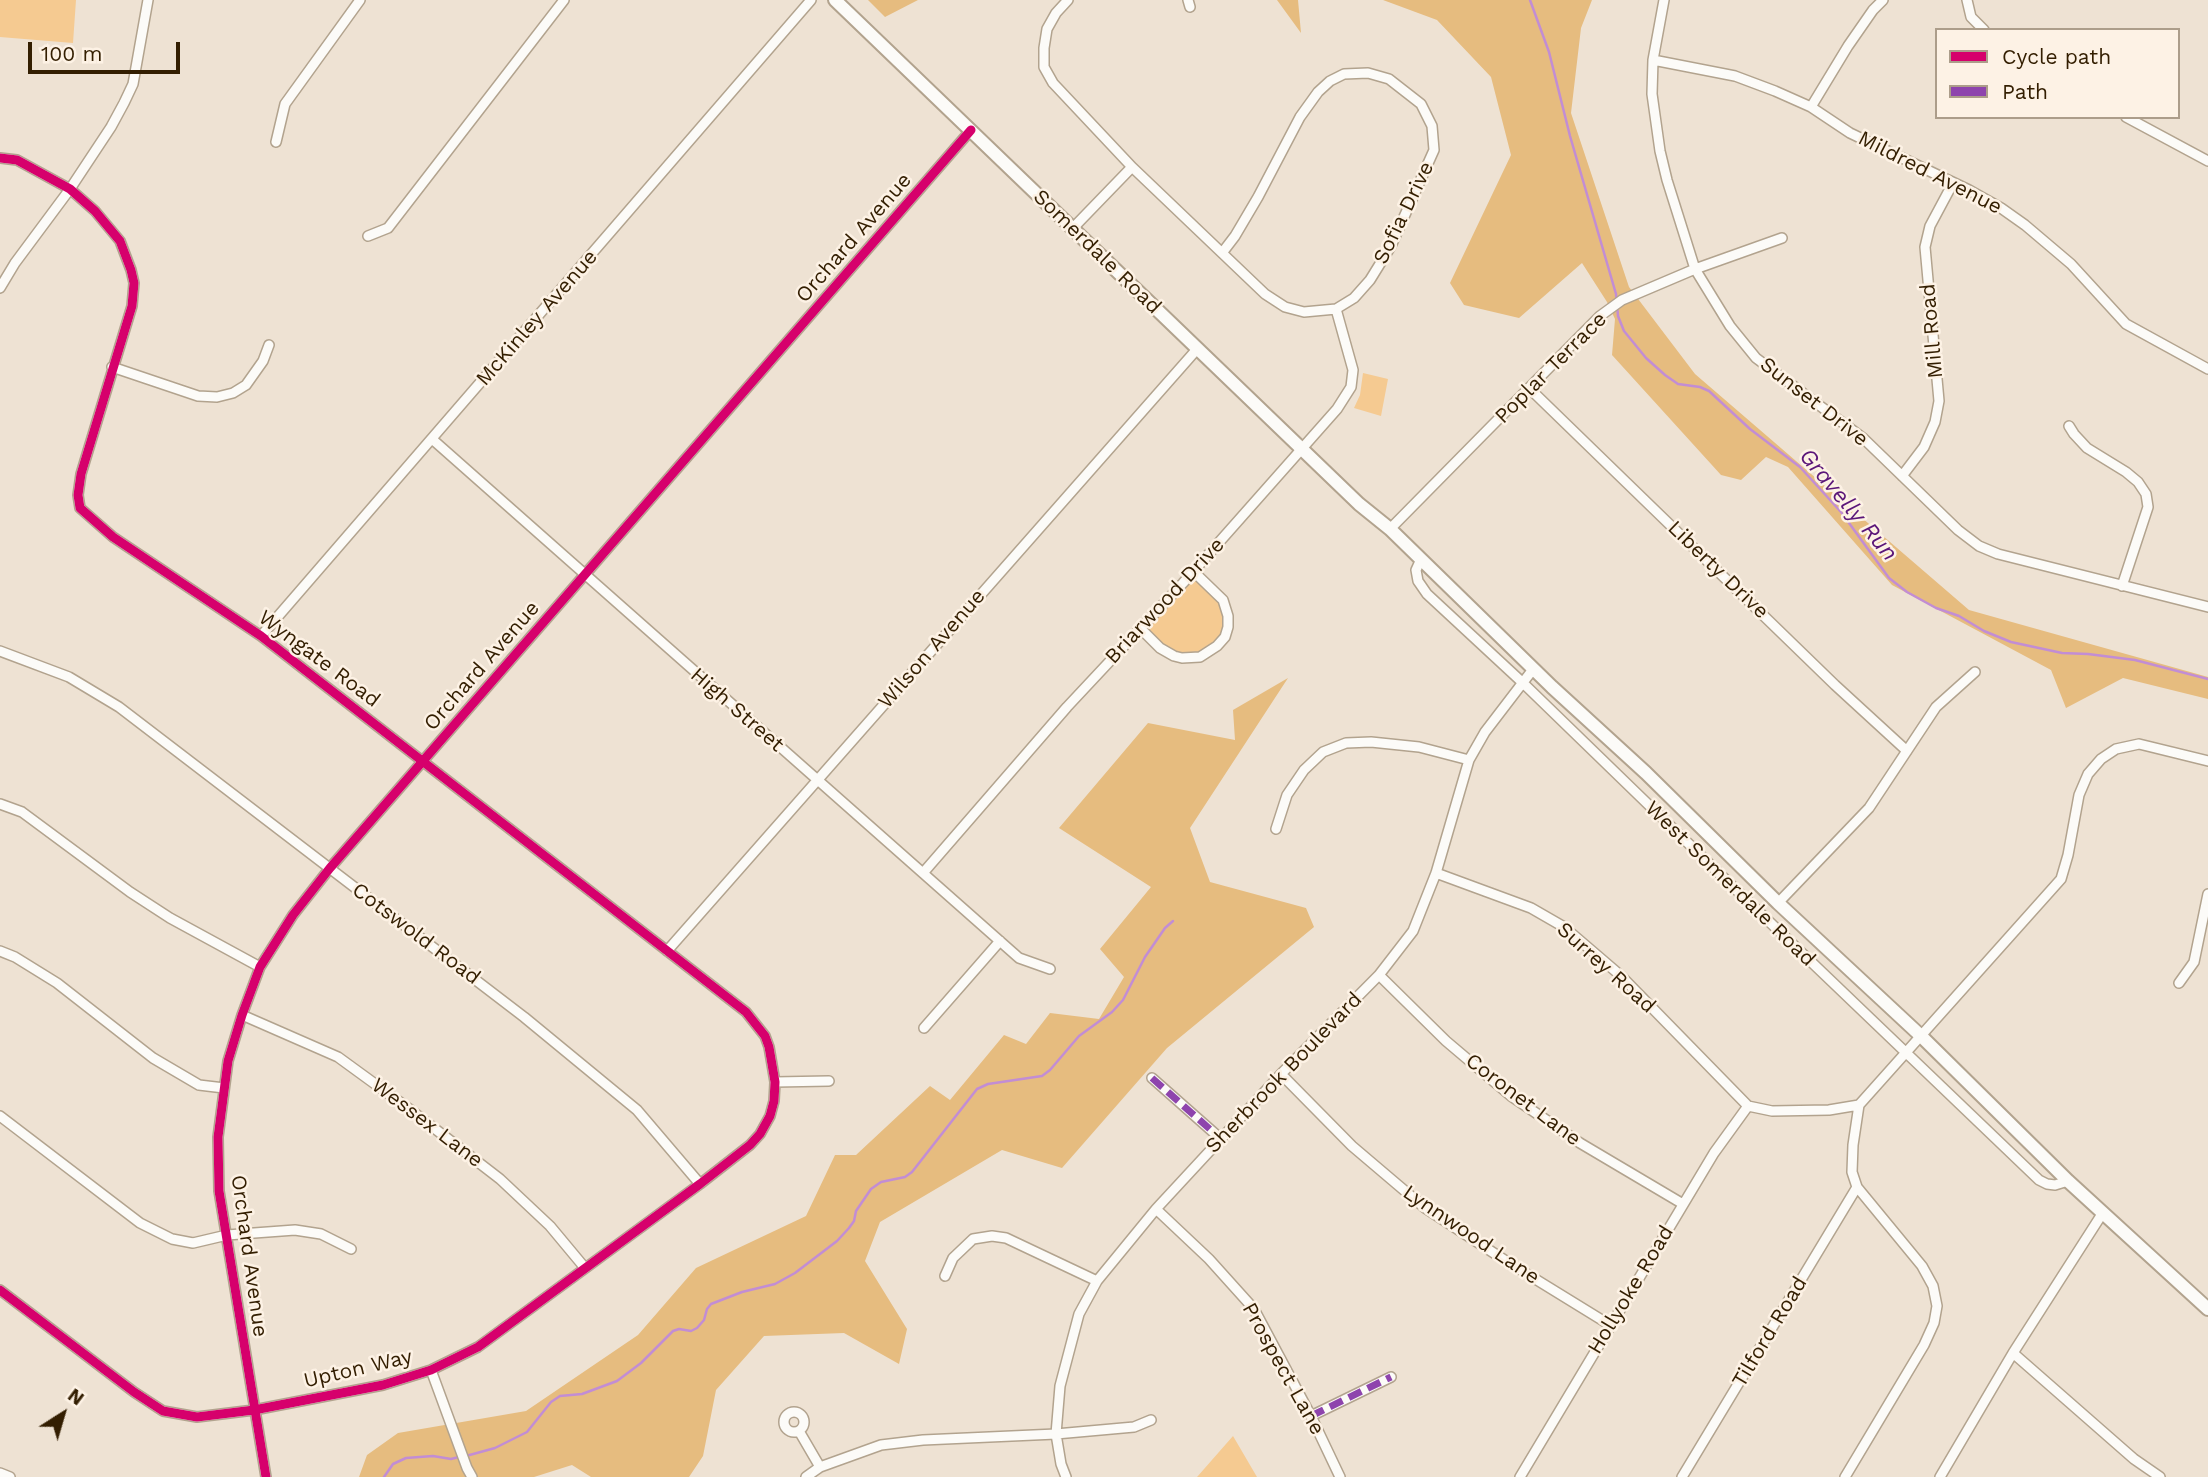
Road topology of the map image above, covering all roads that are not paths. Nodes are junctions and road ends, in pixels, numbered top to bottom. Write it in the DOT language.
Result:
graph roads {
  1 [pos="148,0"];
  2 [pos="360,0"];
  3 [pos="564,0"];
  4 [pos="811,0"];
  5 [pos="835,0"];
  6 [pos="1068,0"];
  7 [pos="1664,0"];
  8 [pos="1883,0"];
  9 [pos="1967,0"];
  10 [pos="1982,28"];
  11 [pos="1653,60"];
  12 [pos="1811,107"];
  13 [pos="2130,119"];
  14 [pos="971,131"];
  15 [pos="276,142"];
  16 [pos="0,158"];
  17 [pos="2208,161"];
  18 [pos="1132,167"];
  19 [pos="1953,183"];
  20 [pos="70,188"];
  21 [pos="1073,228"];
  22 [pos="368,236"];
  23 [pos="1782,238"];
  24 [pos="1222,253"];
  25 [pos="1695,269"];
  26 [pos="0,288"];
  27 [pos="1336,309"];
  28 [pos="269,345"];
  29 [pos="1198,348"];
  30 [pos="112,367"];
  31 [pos="2208,369"];
  32 [pos="1529,388"];
  33 [pos="2069,426"];
  34 [pos="432,439"];
  35 [pos="1303,450"];
  36 [pos="1902,476"];
  37 [pos="1359,504"];
  38 [pos="1390,530"];
  39 [pos="1421,559"];
  40 [pos="1193,571"];
  41 [pos="584,575"];
  42 [pos="2122,586"];
  43 [pos="2208,607"];
  44 [pos="1141,629"];
  45 [pos="261,636"];
  46 [pos="0,651"];
  47 [pos="1534,668"];
  48 [pos="1975,672"];
  49 [pos="1523,682"];
  50 [pos="1907,751"];
  51 [pos="1469,760"];
  52 [pos="423,761"];
  53 [pos="2208,761"];
  54 [pos="818,780"];
  55 [pos="0,804"];
  56 [pos="1276,829"];
  57 [pos="330,868"];
  58 [pos="923,873"];
  59 [pos="1436,873"];
  60 [pos="2208,894"];
  61 [pos="1778,903"];
  62 [pos="1000,941"];
  63 [pos="0,951"];
  64 [pos="667,951"];
  65 [pos="260,967"];
  66 [pos="1050,969"];
  67 [pos="1379,975"];
  68 [pos="2179,983"];
  69 [pos="242,1015"];
  70 [pos="924,1028"];
  71 [pos="1921,1036"];
  72 [pos="1907,1052"];
  73 [pos="1280,1074"];
  74 [pos="1152,1077"];
  75 [pos="829,1081"];
  76 [pos="775,1083"];
  77 [pos="224,1088"];
  78 [pos="1859,1105"];
  79 [pos="1748,1106"];
  80 [pos="0,1116"];
  81 [pos="1220,1139"];
  82 [pos="2068,1181"];
  83 [pos="700,1184"];
  84 [pos="1857,1187"];
  85 [pos="1683,1204"];
  86 [pos="1156,1209"];
  87 [pos="2102,1214"];
  88 [pos="227,1235"];
  89 [pos="351,1249"];
  90 [pos="585,1268"];
  91 [pos="945,1276"];
  92 [pos="1097,1281"];
  93 [pos="0,1290"];
  94 [pos="2208,1309"];
  95 [pos="1610,1325"];
  96 [pos="2013,1353"];
  97 [pos="431,1370"];
  98 [pos="1391,1377"];
  99 [pos="254,1410"];
  100 [pos="1311,1416"];
  101 [pos="1151,1420"];
  102 [pos="799,1431"];
  103 [pos="1056,1434"];
  104 [pos="820,1466"];
  105 [pos="0,1473"];
  106 [pos="10,1477"];
  107 [pos="265,1477"];
  108 [pos="472,1477"];
  109 [pos="806,1477"];
  110 [pos="1066,1477"];
  111 [pos="1340,1477"];
  112 [pos="1520,1477"];
  113 [pos="1682,1477"];
  114 [pos="1845,1477"];
  115 [pos="1940,1477"];
  116 [pos="2160,1477"];
  1 -- 20 [label="street"];
  2 -- 15 [label="street"];
  3 -- 22 [label="street"];
  4 -- 34 [label="street, McKinley Avenue"];
  5 -- 14 [label="main road, Somerdale Road"];
  6 -- 18 [label="street"];
  7 -- 11 [label="street, Sunset Drive"];
  8 -- 12 [label="street"];
  9 -- 10 [label="street"];
  11 -- 12 [label="street, Mildred Avenue"];
  11 -- 25 [label="street, Sunset Drive"];
  12 -- 19 [label="street, Mildred Avenue"];
  13 -- 17 [label="street"];
  14 -- 21 [label="main road, Somerdale Road"];
  14 -- 41 [label="street, Orchard Avenue"];
  16 -- 20 [label="street, Wyngate Road"];
  18 -- 21 [label="street"];
  18 -- 24 [label="street"];
  19 -- 31 [label="street, Mildred Avenue"];
  19 -- 36 [label="street, Mill Road"];
  20 -- 26 [label="street"];
  20 -- 30 [label="street, Wyngate Road"];
  21 -- 29 [label="main road, Somerdale Road"];
  23 -- 25 [label="street, Poplar Terrace"];
  24 -- 27 [label="street"];
  24 -- 27 [label="street, Sofia Drive"];
  25 -- 32 [label="street, Poplar Terrace"];
  25 -- 36 [label="street, Sunset Drive"];
  27 -- 35 [label="street, Briarwood Drive"];
  28 -- 30 [label="street"];
  29 -- 35 [label="main road, Somerdale Road"];
  29 -- 54 [label="street, Wilson Avenue"];
  30 -- 45 [label="street, Wyngate Road"];
  32 -- 38 [label="street, Poplar Terrace"];
  32 -- 50 [label="street, Liberty Drive"];
  33 -- 42 [label="street"];
  34 -- 41 [label="street, High Street"];
  34 -- 45 [label="street, McKinley Avenue"];
  35 -- 37 [label="main road, Somerdale Road"];
  35 -- 40 [label="street, Briarwood Drive"];
  36 -- 42 [label="street, Sunset Drive"];
  37 -- 38 [label="main road, West Somerdale Road"];
  38 -- 39 [label="main road, West Somerdale Road"];
  39 -- 47 [label="main road, West Somerdale Road"];
  39 -- 49 [label="street, West Somerdale Road"];
  40 -- 44 [label="street, Briarwood Drive"];
  40 -- 44 [label="street"];
  41 -- 52 [label="street, Orchard Avenue"];
  41 -- 54 [label="street, High Street"];
  42 -- 43 [label="street, Sunset Drive"];
  44 -- 58 [label="street, Briarwood Drive"];
  45 -- 52 [label="street, Wyngate Road"];
  46 -- 57 [label="street, Cotswold Road"];
  47 -- 49 [label="street, Sherbrook Boulevard"];
  47 -- 61 [label="main road, West Somerdale Road"];
  48 -- 50 [label="street"];
  49 -- 51 [label="street, Sherbrook Boulevard"];
  49 -- 72 [label="street, West Somerdale Road"];
  50 -- 61 [label="street"];
  51 -- 56 [label="street"];
  51 -- 59 [label="street, Sherbrook Boulevard"];
  52 -- 57 [label="street, Orchard Avenue"];
  52 -- 64 [label="street, Wyngate Road"];
  53 -- 71 [label="street"];
  54 -- 58 [label="street, High Street"];
  54 -- 64 [label="street, Wilson Avenue"];
  55 -- 65 [label="street"];
  57 -- 65 [label="street, Orchard Avenue"];
  57 -- 83 [label="street, Cotswold Road"];
  58 -- 62 [label="street, High Street"];
  59 -- 67 [label="street, Sherbrook Boulevard"];
  59 -- 79 [label="street, Surrey Road"];
  60 -- 68 [label="street"];
  61 -- 71 [label="main road, West Somerdale Road"];
  62 -- 66 [label="street, High Street"];
  62 -- 70 [label="street"];
  63 -- 77 [label="street"];
  64 -- 76 [label="street, Wyngate Road"];
  65 -- 69 [label="street, Orchard Avenue"];
  67 -- 73 [label="street, Sherbrook Boulevard"];
  67 -- 85 [label="street, Coronet Lane"];
  69 -- 77 [label="street, Orchard Avenue"];
  69 -- 90 [label="street, Wessex Lane"];
  71 -- 72 [label="street"];
  71 -- 82 [label="main road, West Somerdale Road"];
  72 -- 78 [label="street"];
  72 -- 82 [label="street, West Somerdale Road"];
  73 -- 81 [label="street, Sherbrook Boulevard"];
  73 -- 95 [label="street, Lynnwood Lane"];
  74 -- 81 [label="street"];
  75 -- 76 [label="street"];
  76 -- 83 [label="street, Upton Way"];
  77 -- 88 [label="street, Orchard Avenue"];
  78 -- 79 [label="street"];
  78 -- 84 [label="street"];
  79 -- 85 [label="street, Hollyoke Road"];
  80 -- 88 [label="street"];
  81 -- 86 [label="street, Sherbrook Boulevard"];
  82 -- 87 [label="main road, West Somerdale Road"];
  83 -- 90 [label="street, Upton Way"];
  84 -- 113 [label="street, Tilford Road"];
  84 -- 114 [label="street"];
  85 -- 95 [label="street, Hollyoke Road"];
  86 -- 92 [label="street, Sherbrook Boulevard"];
  86 -- 100 [label="street, Prospect Lane"];
  87 -- 94 [label="main road, West Somerdale Road"];
  87 -- 96 [label="street"];
  88 -- 89 [label="street"];
  88 -- 99 [label="street, Orchard Avenue"];
  90 -- 97 [label="street, Upton Way"];
  91 -- 92 [label="street"];
  92 -- 103 [label="street, Sherbrook Boulevard"];
  93 -- 99 [label="street, Upton Way"];
  95 -- 112 [label="street, Hollyoke Road"];
  96 -- 115 [label="street"];
  96 -- 116 [label="street"];
  97 -- 99 [label="street, Upton Way"];
  97 -- 108 [label="street"];
  98 -- 100 [label="street"];
  99 -- 107 [label="street, Orchard Avenue"];
  100 -- 111 [label="street, Prospect Lane"];
  101 -- 103 [label="street"];
  102 -- 104 [label="street"];
  103 -- 104 [label="street"];
  103 -- 110 [label="street, Sherbrook Boulevard"];
  104 -- 109 [label="street"];
  105 -- 106 [label="street"];
}
